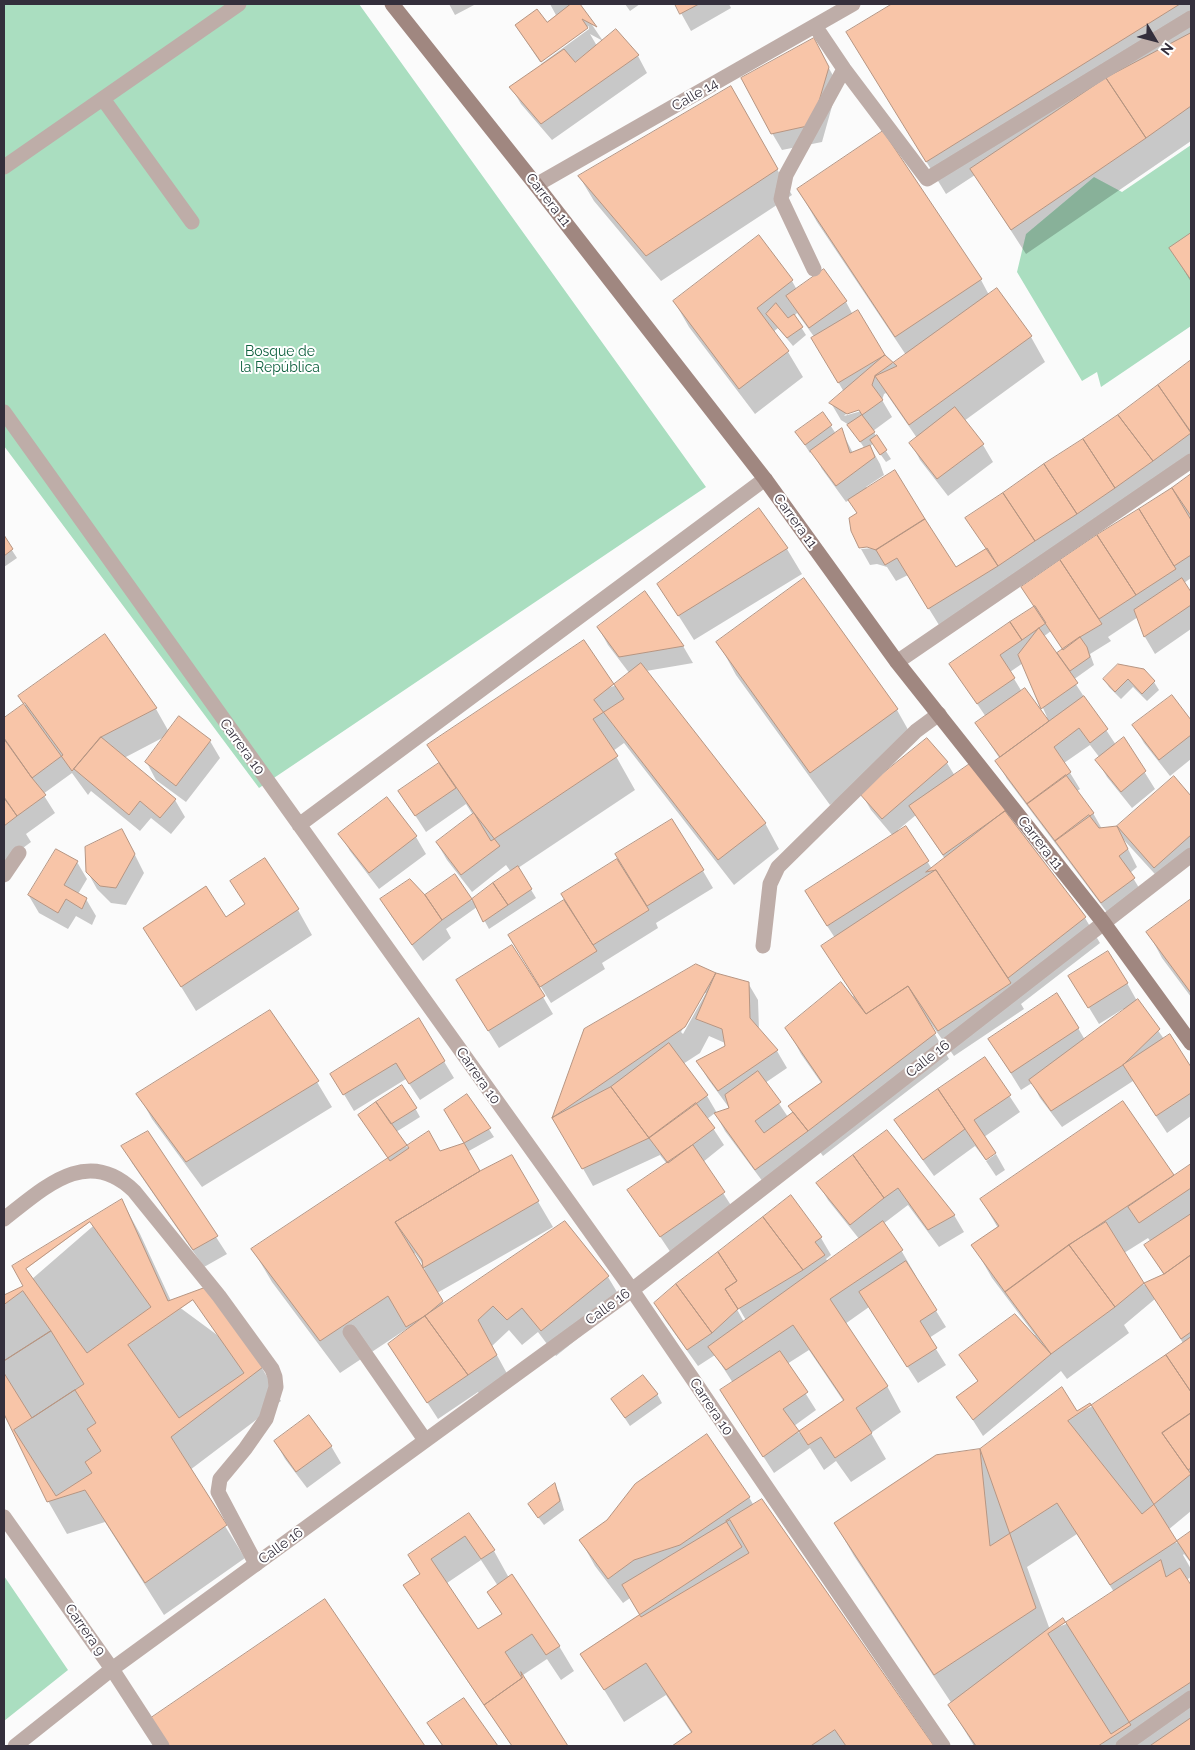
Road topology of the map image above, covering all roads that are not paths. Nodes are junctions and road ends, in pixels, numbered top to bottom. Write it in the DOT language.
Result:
graph roads {
  1 [pos="239,4"];
  2 [pos="392,4"];
  3 [pos="853,4"];
  4 [pos="1191,18"];
  5 [pos="814,26"];
  6 [pos="844,69"];
  7 [pos="102,99"];
  8 [pos="4,167"];
  9 [pos="536,185"];
  10 [pos="192,222"];
  11 [pos="814,269"];
  12 [pos="4,412"];
  13 [pos="1191,461"];
  14 [pos="764,479"];
  15 [pos="897,662"];
  16 [pos="939,714"];
  17 [pos="299,825"];
  18 [pos="19,853"];
  19 [pos="1191,854"];
  20 [pos="4,874"];
  21 [pos="1103,922"];
  22 [pos="763,946"];
  23 [pos="1191,1043"];
  24 [pos="4,1219"];
  25 [pos="632,1290"];
  26 [pos="350,1332"];
  27 [pos="425,1440"];
  28 [pos="4,1517"];
  29 [pos="256,1564"];
  30 [pos="112,1669"];
  31 [pos="1191,1698"];
  32 [pos="15,1746"];
  33 [pos="162,1746"];
  34 [pos="943,1746"];
  35 [pos="1123,1746"];
  1 -- 7 [label="street"];
  2 -- 9 [label="main road, Carrera 11"];
  3 -- 5 [label="street, Calle 14"];
  4 -- 6 [label="street"];
  5 -- 6 [label="street"];
  5 -- 9 [label="street, Calle 14"];
  6 -- 11 [label="street"];
  7 -- 8 [label="street"];
  7 -- 10 [label="street"];
  9 -- 14 [label="main road, Carrera 11"];
  12 -- 17 [label="street, Carrera 10"];
  13 -- 15 [label="street"];
  14 -- 15 [label="main road, Carrera 11"];
  14 -- 17 [label="street"];
  15 -- 16 [label="main road, Carrera 11"];
  16 -- 21 [label="main road, Carrera 11"];
  16 -- 22 [label="street"];
  17 -- 25 [label="street, Carrera 10"];
  18 -- 20 [label="street"];
  19 -- 21 [label="street, Calle 16"];
  21 -- 23 [label="main road, Carrera 11"];
  21 -- 25 [label="street, Calle 16"];
  24 -- 29 [label="street"];
  25 -- 27 [label="street, Calle 16"];
  25 -- 34 [label="street, Carrera 10"];
  26 -- 27 [label="street"];
  27 -- 29 [label="street, Calle 16"];
  28 -- 30 [label="street, Carrera 9"];
  29 -- 30 [label="street, Calle 16"];
  30 -- 32 [label="street, Calle 16"];
  30 -- 33 [label="street, Carrera 9"];
  31 -- 35 [label="street"];
}
